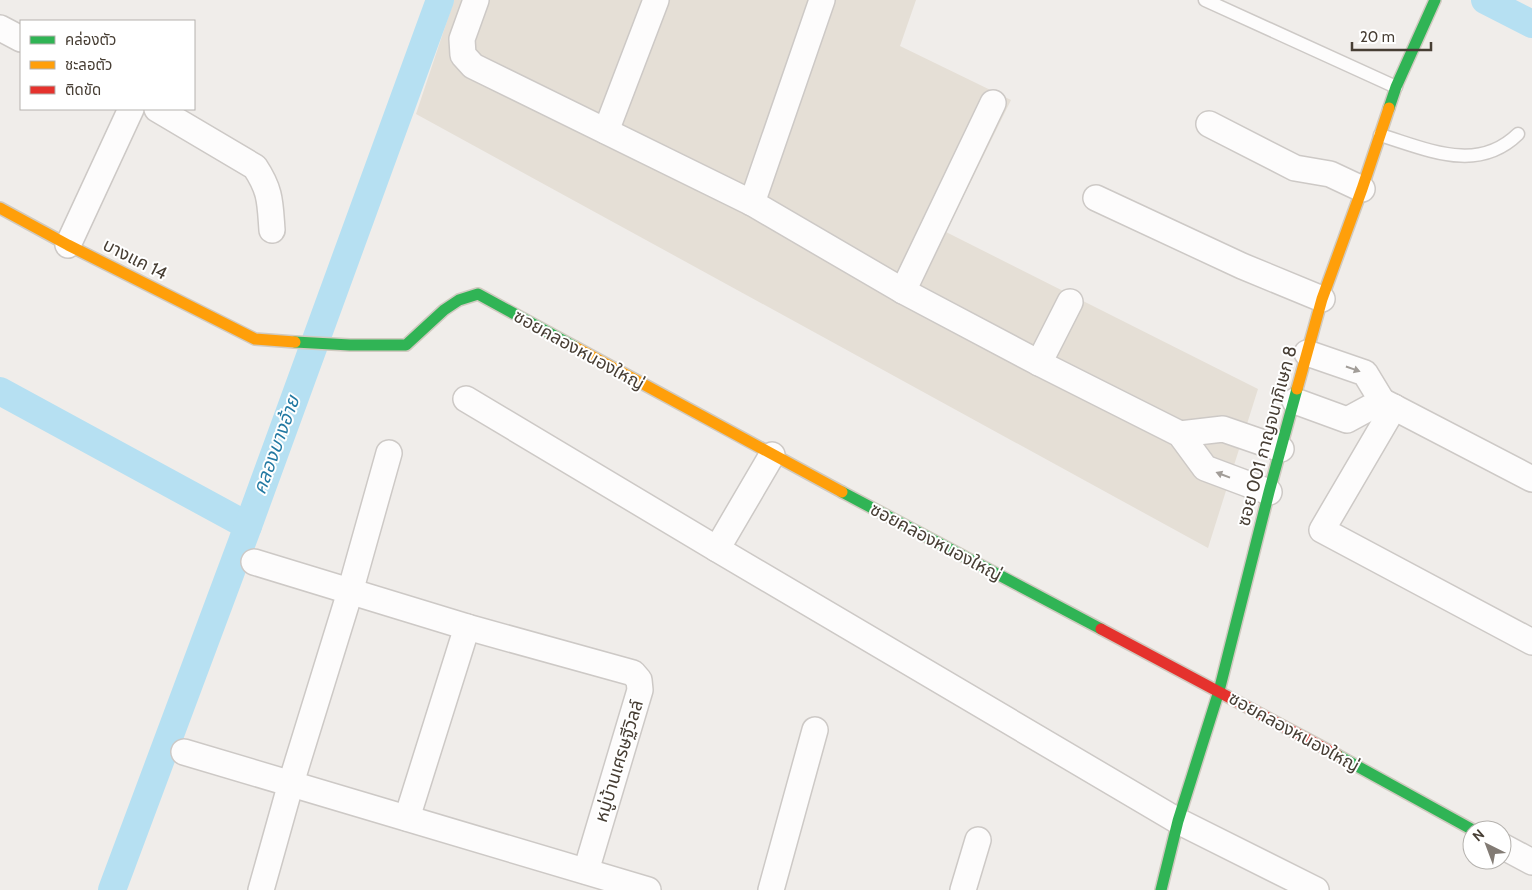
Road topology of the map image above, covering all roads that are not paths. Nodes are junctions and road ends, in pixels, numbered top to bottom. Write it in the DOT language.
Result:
graph roads {
  1 [pos="476,0"];
  2 [pos="656,0"];
  3 [pos="822,0"];
  4 [pos="1205,0"];
  5 [pos="1435,0"];
  6 [pos="0,28"];
  7 [pos="20,38"];
  8 [pos="1396,86"];
  9 [pos="993,103"];
  10 [pos="131,110"];
  11 [pos="159,110"];
  12 [pos="1209,124"];
  13 [pos="606,131"];
  14 [pos="1518,134"];
  15 [pos="1380,135"];
  16 [pos="1362,189"];
  17 [pos="1096,198"];
  18 [pos="752,203"];
  19 [pos="0,208"];
  20 [pos="272,230"];
  21 [pos="68,245"];
  22 [pos="903,291"];
  23 [pos="1322,299"];
  24 [pos="1070,302"];
  25 [pos="406,345"];
  26 [pos="1307,353"];
  27 [pos="1039,363"];
  28 [pos="466,399"];
  29 [pos="1295,401"];
  30 [pos="1388,404"];
  31 [pos="1180,434"];
  32 [pos="1281,449"];
  33 [pos="389,453"];
  34 [pos="772,456"];
  35 [pos="1532,479"];
  36 [pos="1269,492"];
  37 [pos="717,549"];
  38 [pos="254,562"];
  39 [pos="350,592"];
  40 [pos="467,627"];
  41 [pos="1532,642"];
  42 [pos="1219,691"];
  43 [pos="815,730"];
  44 [pos="184,752"];
  45 [pos="291,783"];
  46 [pos="407,818"];
  47 [pos="1178,821"];
  48 [pos="1462,824"];
  49 [pos="978,840"];
  50 [pos="1512,851"];
  51 [pos="1532,862"];
  52 [pos="597,879"];
  53 [pos="261,890"];
  54 [pos="648,890"];
  55 [pos="770,890"];
  56 [pos="963,890"];
  57 [pos="1161,890"];
  58 [pos="1316,890"];
  1 -- 13 [label="street"];
  2 -- 13 [label="street"];
  3 -- 18 [label="street"];
  4 -- 8 [label="lane"];
  5 -- 8 [label="street, ซอย 001 กาญจนาภิเษก 8"];
  6 -- 7 [label="street"];
  8 -- 15 [label="street, ซอย 001 กาญจนาภิเษก 8"];
  9 -- 22 [label="street"];
  10 -- 21 [label="street"];
  11 -- 20 [label="street"];
  12 -- 16 [label="street"];
  13 -- 18 [label="street"];
  14 -- 15 [label="lane"];
  15 -- 16 [label="street, ซอย 001 กาญจนาภิเษก 8"];
  16 -- 23 [label="street, ซอย 001 กาญจนาภิเษก 8"];
  17 -- 23 [label="street"];
  18 -- 22 [label="street"];
  19 -- 21 [label="street, บางแค 14"];
  21 -- 25 [label="street, บางแค 14"];
  22 -- 27 [label="street"];
  23 -- 26 [label="street, ซอย 001 กาญจนาภิเษก 8"];
  24 -- 27 [label="street"];
  25 -- 34 [label="street, ซอยคลองหนองใหญ่"];
  26 -- 29 [label="street, ซอย 001 กาญจนาภิเษก 8"];
  26 -- 30 [label="street, one-way"];
  27 -- 31 [label="street"];
  28 -- 37 [label="street"];
  29 -- 30 [label="street"];
  29 -- 32 [label="street, ซอย 001 กาญจนาภิเษก 8"];
  30 -- 35 [label="street"];
  30 -- 41 [label="street"];
  31 -- 32 [label="street"];
  36 -- 31 [label="street, one-way"];
  32 -- 36 [label="street, ซอย 001 กาญจนาภิเษก 8"];
  33 -- 39 [label="street"];
  34 -- 37 [label="street"];
  34 -- 42 [label="street, ซอยคลองหนองใหญ่"];
  36 -- 42 [label="street, ซอย 001 กาญจนาภิเษก 8"];
  37 -- 47 [label="street"];
  38 -- 39 [label="street, หมู่บ้านเศรษฐีวิลล์"];
  39 -- 40 [label="street, หมู่บ้านเศรษฐีวิลล์"];
  39 -- 45 [label="street"];
  40 -- 46 [label="street"];
  40 -- 52 [label="street, หมู่บ้านเศรษฐีวิลล์"];
  42 -- 47 [label="street, ซอย 001 กาญจนาภิเษก 8"];
  42 -- 48 [label="street, ซอยคลองหนองใหญ่"];
  43 -- 55 [label="street"];
  44 -- 45 [label="street"];
  45 -- 46 [label="street"];
  45 -- 53 [label="street"];
  46 -- 52 [label="street"];
  47 -- 57 [label="street, ซอย 001 กาญจนาภิเษก 8"];
  47 -- 58 [label="street"];
  49 -- 56 [label="street"];
  50 -- 51 [label="street"];
  52 -- 54 [label="street"];
}
